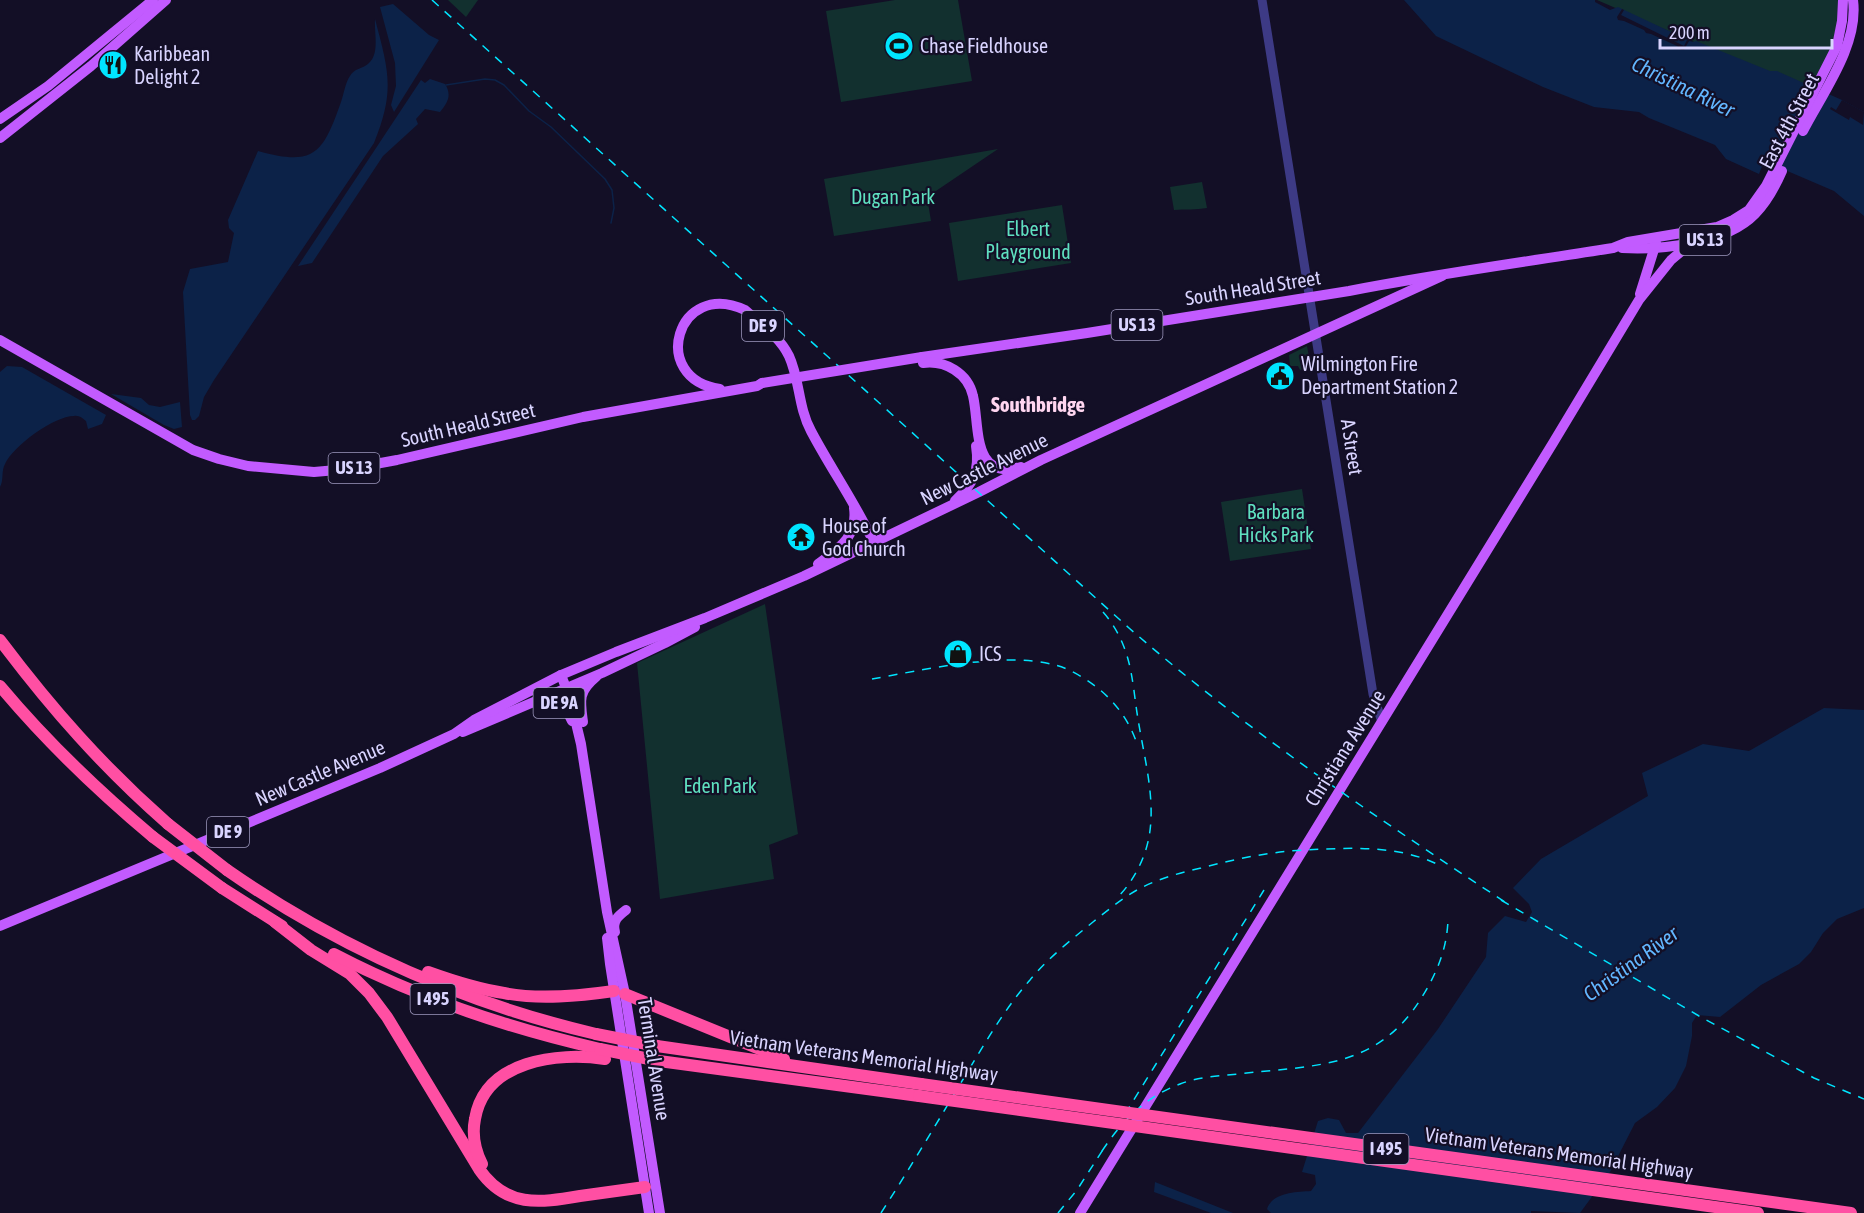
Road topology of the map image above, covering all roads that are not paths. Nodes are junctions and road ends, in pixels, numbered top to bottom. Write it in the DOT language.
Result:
graph roads {
  1 [pos="153,0"];
  2 [pos="166,0"];
  3 [pos="1262,0"];
  4 [pos="1843,0"];
  5 [pos="1853,0"];
  6 [pos="1820,82"];
  7 [pos="0,119"];
  8 [pos="0,138"];
  9 [pos="1748,215"];
  10 [pos="1708,239"];
  11 [pos="1658,244"];
  12 [pos="1613,248"];
  13 [pos="1442,276"];
  14 [pos="1646,277"];
  15 [pos="1367,287"];
  16 [pos="1649,289"];
  17 [pos="1309,297"];
  18 [pos="1639,300"];
  19 [pos="1366,310"];
  20 [pos="1315,334"];
  21 [pos="0,340"];
  22 [pos="923,360"];
  23 [pos="732,390"];
  24 [pos="975,421"];
  25 [pos="1041,460"];
  26 [pos="850,496"];
  27 [pos="950,505"];
  28 [pos="874,543"];
  29 [pos="804,576"];
  30 [pos="705,618"];
  31 [pos="0,640"];
  32 [pos="602,672"];
  33 [pos="561,675"];
  34 [pos="0,686"];
  35 [pos="566,687"];
  36 [pos="509,712"];
  37 [pos="1382,722"];
  38 [pos="454,734"];
  39 [pos="582,755"];
  40 [pos="626,910"];
  41 [pos="607,912"];
  42 [pos="276,922"];
  43 [pos="0,926"];
  44 [pos="334,936"];
  45 [pos="620,965"];
  46 [pos="620,993"];
  47 [pos="602,1054"];
  48 [pos="835,1071"];
  49 [pos="920,1090"];
  50 [pos="648,1183"];
  51 [pos="650,1213"];
  52 [pos="660,1213"];
  53 [pos="1080,1213"];
  54 [pos="1758,1213"];
  55 [pos="1851,1213"];
  1 -- 7 [label="main road"];
  2 -- 8 [label="main road"];
  3 -- 17 [label="street, A Street"];
  4 -- 6 [label="main road, East 4th Street / US 13"];
  5 -- 9 [label="main road, East 4th Street / US 13"];
  6 -- 9 [label="main road, South Heald Street / US 13"];
  9 -- 10 [label="main road, South Heald Street / US 13"];
  9 -- 11 [label="main road, South Heald Street / US 13"];
  10 -- 11 [label="main road, South Heald Street / US 13"];
  10 -- 16 [label="main road"];
  11 -- 12 [label="main road, South Heald Street / US 13"];
  11 -- 14 [label="main road, Christiana Avenue"];
  11 -- 16 [label="main road, Christiana Avenue"];
  12 -- 13 [label="main road, South Heald Street / US 13"];
  12 -- 14 [label="main road"];
  13 -- 15 [label="main road, South Heald Street / US 13"];
  13 -- 19 [label="main road, New Castle Avenue / US 13"];
  14 -- 18 [label="main road, Christiana Avenue"];
  15 -- 17 [label="main road, South Heald Street / US 13"];
  15 -- 19 [label="main road"];
  16 -- 18 [label="main road, Christiana Avenue"];
  17 -- 20 [label="street, A Street"];
  17 -- 22 [label="main road, South Heald Street / US 13"];
  18 -- 37 [label="main road, Christiana Avenue"];
  19 -- 20 [label="main road, New Castle Avenue / US 13"];
  20 -- 25 [label="main road, New Castle Avenue / US 13"];
  20 -- 37 [label="street, A Street"];
  21 -- 23 [label="main road, South Heald Street / US 13"];
  22 -- 23 [label="main road, South Heald Street / US 13, bridge"];
  22 -- 24 [label="main road, South Heald Street / US 13"];
  23 -- 26 [label="main road, DE 9"];
  24 -- 25 [label="main road, US 13"];
  24 -- 27 [label="main road"];
  25 -- 27 [label="main road, New Castle Avenue / DE 9"];
  26 -- 28 [label="main road"];
  26 -- 29 [label="main road, DE 9"];
  27 -- 28 [label="main road, New Castle Avenue / DE 9"];
  28 -- 29 [label="main road, New Castle Avenue / DE 9"];
  29 -- 30 [label="main road, New Castle Avenue / DE 9"];
  30 -- 32 [label="main road, New Castle Avenue / DE 9"];
  30 -- 33 [label="main road, New Castle Avenue / DE 9"];
  31 -- 44 [label="highway, Vietnam Veterans Memorial Highway / I 495, bridge"];
  32 -- 35 [label="main road, New Castle Avenue / DE 9"];
  32 -- 39 [label="main road"];
  33 -- 35 [label="main road, Terminal Avenue / DE 9A"];
  33 -- 38 [label="main road, New Castle Avenue / DE 9"];
  34 -- 42 [label="highway, Vietnam Veterans Memorial Highway / I 495, bridge"];
  35 -- 36 [label="main road, New Castle Avenue / DE 9"];
  35 -- 39 [label="main road, Terminal Avenue / DE 9A"];
  36 -- 38 [label="main road, New Castle Avenue / DE 9"];
  36 -- 39 [label="main road, DE 9A"];
  37 -- 53 [label="main road, Christiana Avenue"];
  38 -- 43 [label="main road, New Castle Avenue / DE 9"];
  39 -- 41 [label="main road, Terminal Avenue / DE 9A"];
  40 -- 45 [label="main road"];
  41 -- 45 [label="main road, Terminal Avenue / DE 9A"];
  41 -- 46 [label="main road, Terminal Avenue / DE 9A"];
  42 -- 47 [label="highway, Vietnam Veterans Memorial Highway / I 495"];
  42 -- 50 [label="highway"];
  44 -- 46 [label="highway"];
  44 -- 48 [label="highway, Vietnam Veterans Memorial Highway / I 495, bridge"];
  45 -- 46 [label="main road, Terminal Avenue / DE 9A"];
  46 -- 48 [label="highway"];
  46 -- 50 [label="main road, Terminal Avenue / DE 9A"];
  47 -- 49 [label="highway, Vietnam Veterans Memorial Highway / I 495, bridge"];
  47 -- 50 [label="highway"];
  48 -- 49 [label="highway, Vietnam Veterans Memorial Highway / I 495"];
  49 -- 54 [label="highway, Vietnam Veterans Memorial Highway / I 495, bridge"];
  49 -- 55 [label="highway, Vietnam Veterans Memorial Highway / I 495, bridge"];
  50 -- 51 [label="main road, Terminal Avenue / DE 9A"];
  50 -- 52 [label="main road, Terminal Avenue / DE 9A"];
}
